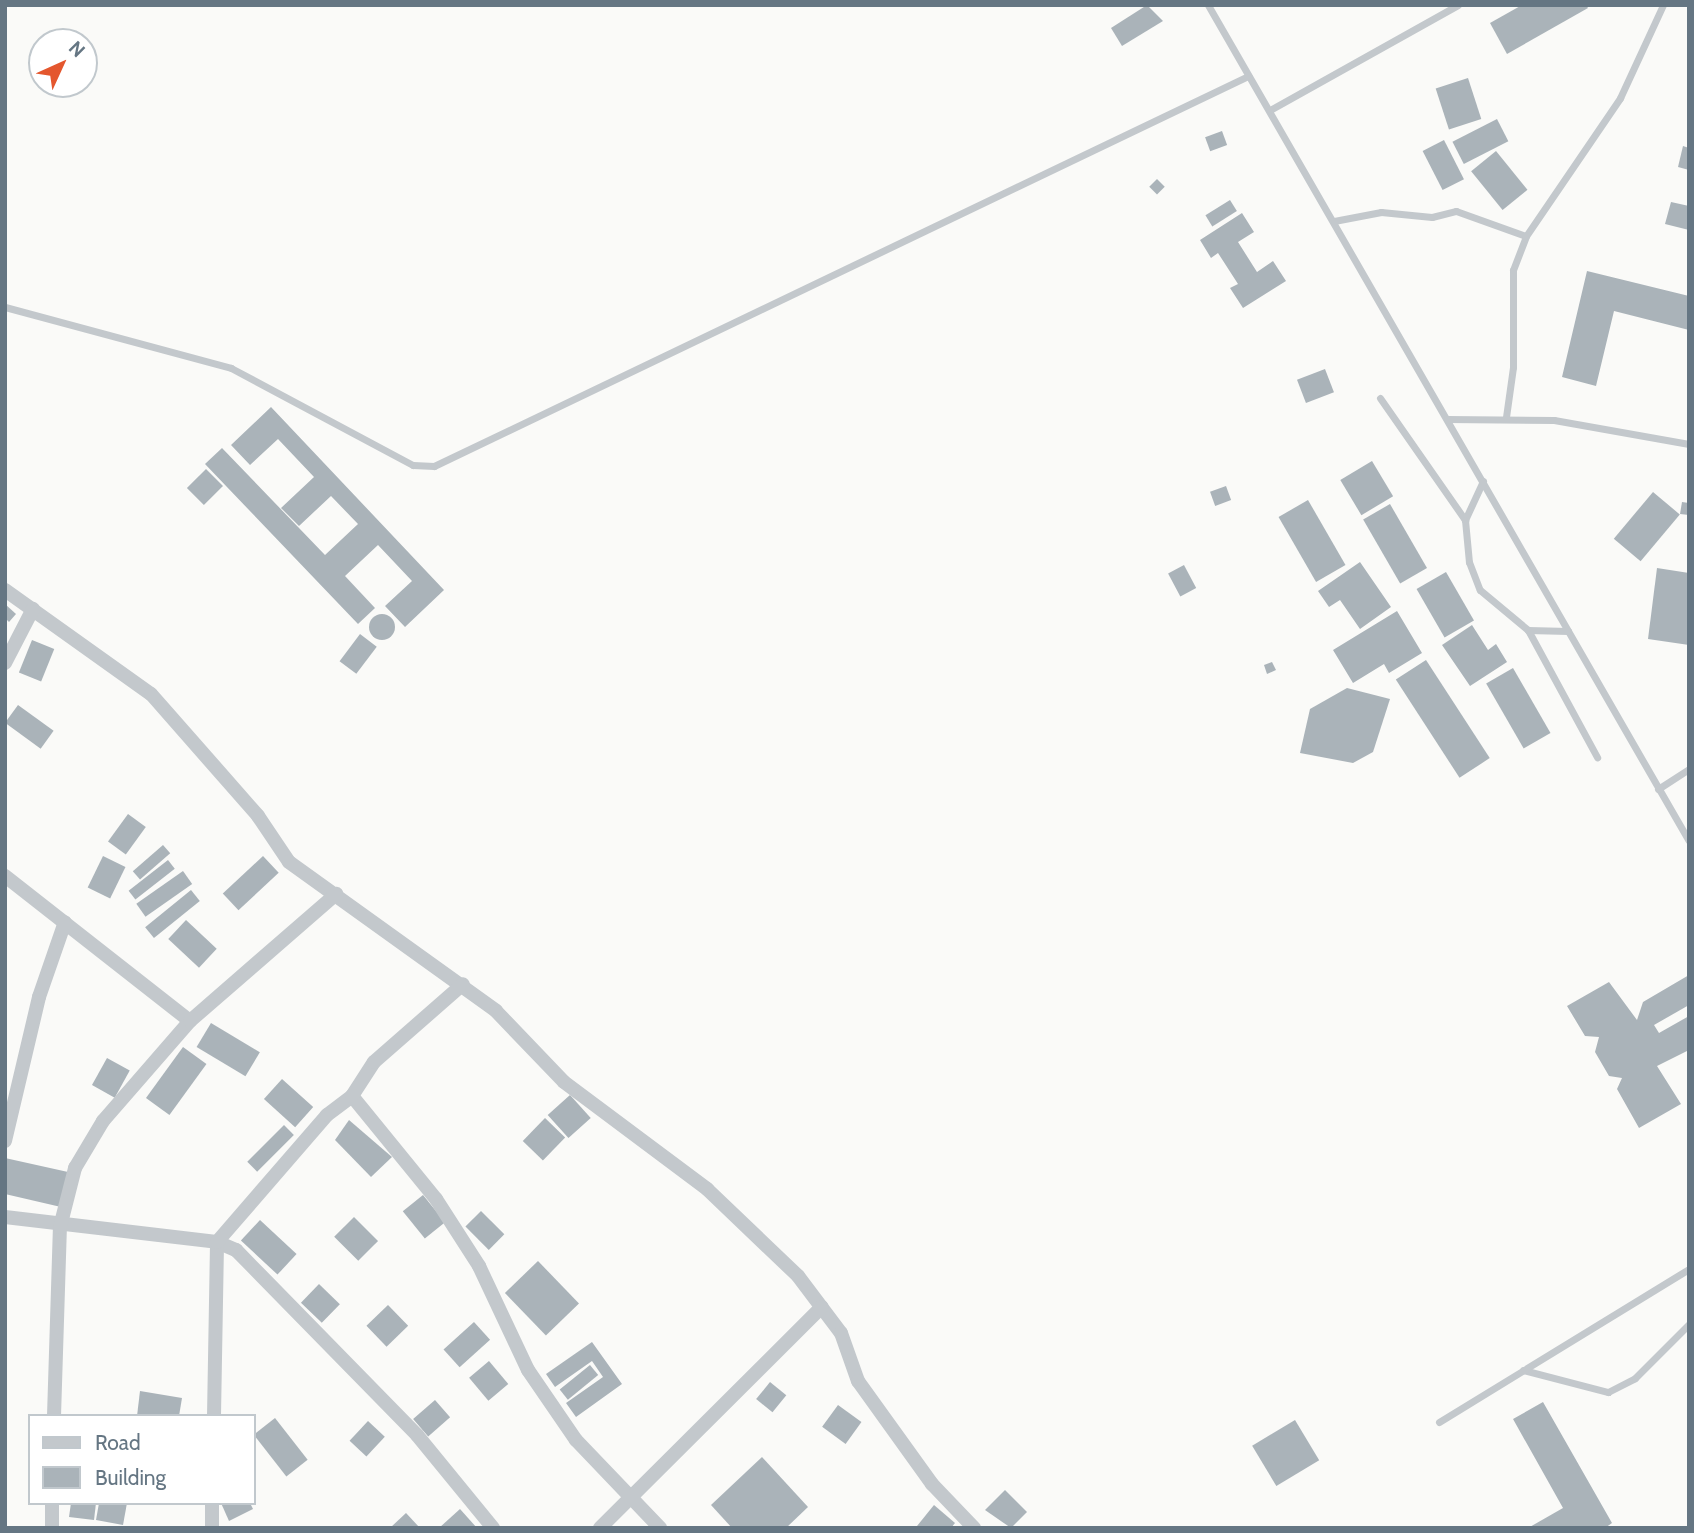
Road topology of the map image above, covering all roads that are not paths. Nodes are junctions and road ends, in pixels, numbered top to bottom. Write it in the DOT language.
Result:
graph roads {
  1 [pos="1208,5"];
  2 [pos="1458,5"];
  3 [pos="1663,5"];
  4 [pos="1248,76"];
  5 [pos="1270,110"];
  6 [pos="1334,221"];
  7 [pos="1526,236"];
  8 [pos="5,307"];
  9 [pos="1380,398"];
  10 [pos="1506,416"];
  11 [pos="1447,419"];
  12 [pos="1689,444"];
  13 [pos="1483,481"];
  14 [pos="1465,520"];
  15 [pos="5,590"];
  16 [pos="33,610"];
  17 [pos="1528,630"];
  18 [pos="1568,631"];
  19 [pos="5,663"];
  20 [pos="1597,757"];
  21 [pos="1689,769"];
  22 [pos="1658,789"];
  23 [pos="1689,841"];
  24 [pos="5,876"];
  25 [pos="336,894"];
  26 [pos="65,922"];
  27 [pos="463,984"];
  28 [pos="190,1021"];
  29 [pos="352,1096"];
  30 [pos="5,1141"];
  31 [pos="5,1217"];
  32 [pos="60,1227"];
  33 [pos="217,1242"];
  34 [pos="1689,1269"];
  35 [pos="822,1307"];
  36 [pos="1689,1324"];
  37 [pos="1523,1370"];
  38 [pos="54,1414"];
  39 [pos="214,1414"];
  40 [pos="1439,1422"];
  41 [pos="630,1497"];
  42 [pos="52,1505"];
  43 [pos="212,1505"];
  44 [pos="52,1528"];
  45 [pos="212,1528"];
  46 [pos="493,1528"];
  47 [pos="600,1528"];
  48 [pos="660,1528"];
  49 [pos="974,1528"];
  1 -- 4 [label="lane"];
  2 -- 5 [label="lane"];
  3 -- 7 [label="lane"];
  4 -- 5 [label="lane"];
  4 -- 8 [label="lane"];
  5 -- 6 [label="lane"];
  6 -- 7 [label="lane"];
  6 -- 11 [label="lane"];
  7 -- 10 [label="lane"];
  9 -- 14 [label="lane"];
  10 -- 11 [label="lane"];
  10 -- 12 [label="lane"];
  11 -- 13 [label="lane"];
  13 -- 14 [label="lane"];
  13 -- 18 [label="lane"];
  14 -- 17 [label="lane"];
  15 -- 16 [label="street"];
  16 -- 19 [label="street"];
  16 -- 25 [label="street"];
  17 -- 18 [label="lane"];
  17 -- 20 [label="lane"];
  18 -- 22 [label="lane"];
  21 -- 22 [label="lane"];
  22 -- 23 [label="lane"];
  24 -- 26 [label="street"];
  25 -- 27 [label="street"];
  25 -- 28 [label="street"];
  26 -- 28 [label="street"];
  26 -- 30 [label="street"];
  27 -- 29 [label="street"];
  27 -- 35 [label="street"];
  28 -- 32 [label="street"];
  29 -- 33 [label="street"];
  29 -- 41 [label="street"];
  31 -- 32 [label="street"];
  32 -- 33 [label="street"];
  32 -- 38 [label="street"];
  33 -- 39 [label="street"];
  33 -- 46 [label="street"];
  34 -- 37 [label="lane"];
  35 -- 41 [label="street"];
  35 -- 49 [label="street"];
  36 -- 37 [label="lane"];
  37 -- 40 [label="lane"];
  41 -- 47 [label="street"];
  41 -- 48 [label="street"];
  42 -- 44 [label="street"];
  43 -- 45 [label="street"];
}
